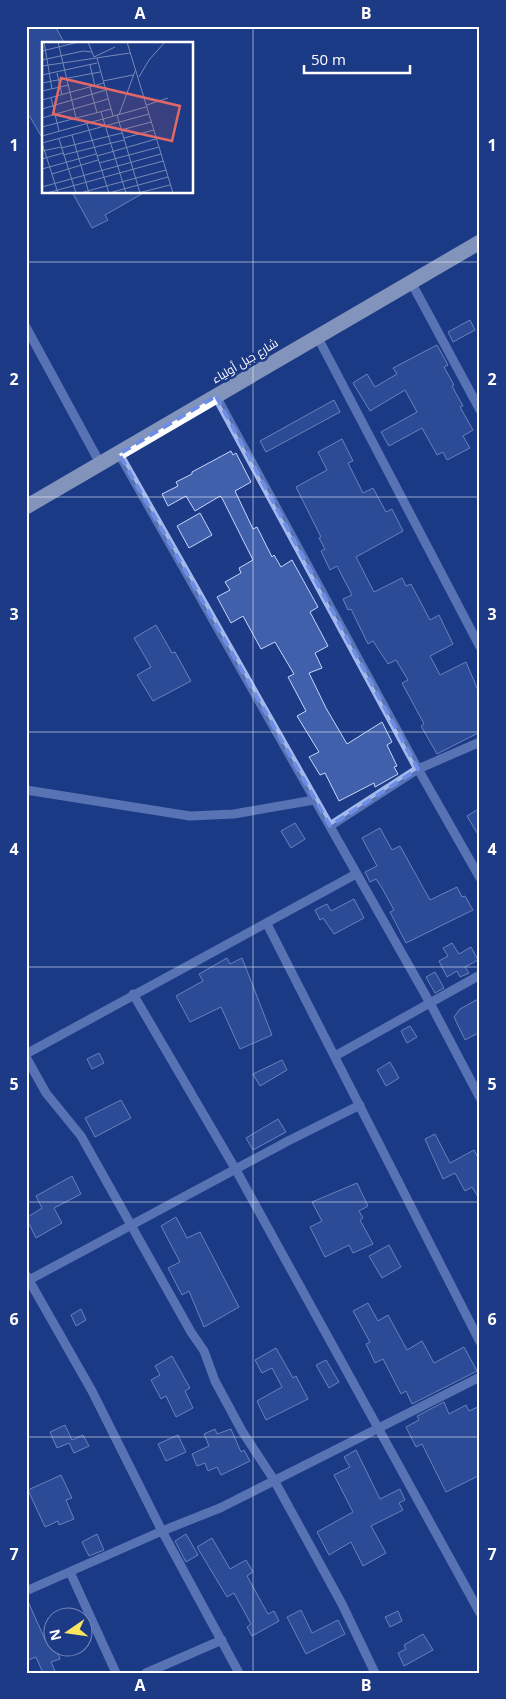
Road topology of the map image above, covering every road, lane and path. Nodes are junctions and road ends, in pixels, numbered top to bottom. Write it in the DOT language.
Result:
graph roads {
  1 [pos="480,242"];
  2 [pos="411,282"];
  3 [pos="26,328"];
  4 [pos="317,336"];
  5 [pos="216,396"];
  6 [pos="480,410"];
  7 [pos="119,454"];
  8 [pos="101,464"];
  9 [pos="26,507"];
  10 [pos="480,647"];
  11 [pos="480,742"];
  12 [pos="418,770"];
  13 [pos="26,790"];
  14 [pos="314,800"];
  15 [pos="330,826"];
  16 [pos="356,874"];
  17 [pos="480,878"];
  18 [pos="267,924"];
  19 [pos="480,975"];
  20 [pos="133,994"];
  21 [pos="430,1003"];
  22 [pos="26,1056"];
  23 [pos="335,1056"];
  24 [pos="480,1098"];
  25 [pos="360,1105"];
  26 [pos="236,1170"];
  27 [pos="132,1227"];
  28 [pos="28,1278"];
  29 [pos="480,1342"];
  30 [pos="480,1377"];
  31 [pos="379,1428"];
  32 [pos="274,1480"];
  33 [pos="162,1531"];
  34 [pos="70,1572"];
  35 [pos="26,1591"];
  36 [pos="480,1613"];
  37 [pos="222,1640"];
  38 [pos="116,1673"];
  39 [pos="146,1673"];
  40 [pos="239,1673"];
  41 [pos="375,1673"];
  1 -- 2 [label="highway, شارع جبل أولياء"];
  2 -- 4 [label="highway, شارع جبل أولياء"];
  2 -- 6 [label="street"];
  3 -- 8 [label="street"];
  4 -- 5 [label="highway, شارع جبل أولياء"];
  4 -- 10 [label="street"];
  5 -- 7 [label="highway, شارع جبل أولياء"];
  5 -- 12 [label="street"];
  7 -- 8 [label="highway, شارع جبل أولياء"];
  7 -- 14 [label="street"];
  8 -- 9 [label="highway, شارع جبل أولياء"];
  11 -- 12 [label="street"];
  12 -- 15 [label="street"];
  12 -- 17 [label="street"];
  13 -- 14 [label="street"];
  14 -- 15 [label="street"];
  15 -- 16 [label="street"];
  16 -- 18 [label="street"];
  16 -- 21 [label="street"];
  18 -- 20 [label="street"];
  18 -- 23 [label="street"];
  19 -- 21 [label="street"];
  20 -- 22 [label="street"];
  20 -- 26 [label="street"];
  21 -- 23 [label="street"];
  21 -- 24 [label="street"];
  22 -- 27 [label="street"];
  23 -- 25 [label="street"];
  25 -- 26 [label="street"];
  25 -- 29 [label="street"];
  26 -- 27 [label="street"];
  26 -- 31 [label="street"];
  27 -- 28 [label="street"];
  27 -- 32 [label="street"];
  28 -- 33 [label="street"];
  30 -- 31 [label="street"];
  31 -- 32 [label="street"];
  31 -- 36 [label="street"];
  32 -- 33 [label="street"];
  32 -- 41 [label="street"];
  33 -- 34 [label="street"];
  33 -- 37 [label="street"];
  34 -- 35 [label="street"];
  34 -- 38 [label="street"];
  37 -- 39 [label="street"];
  37 -- 40 [label="street"];
}
